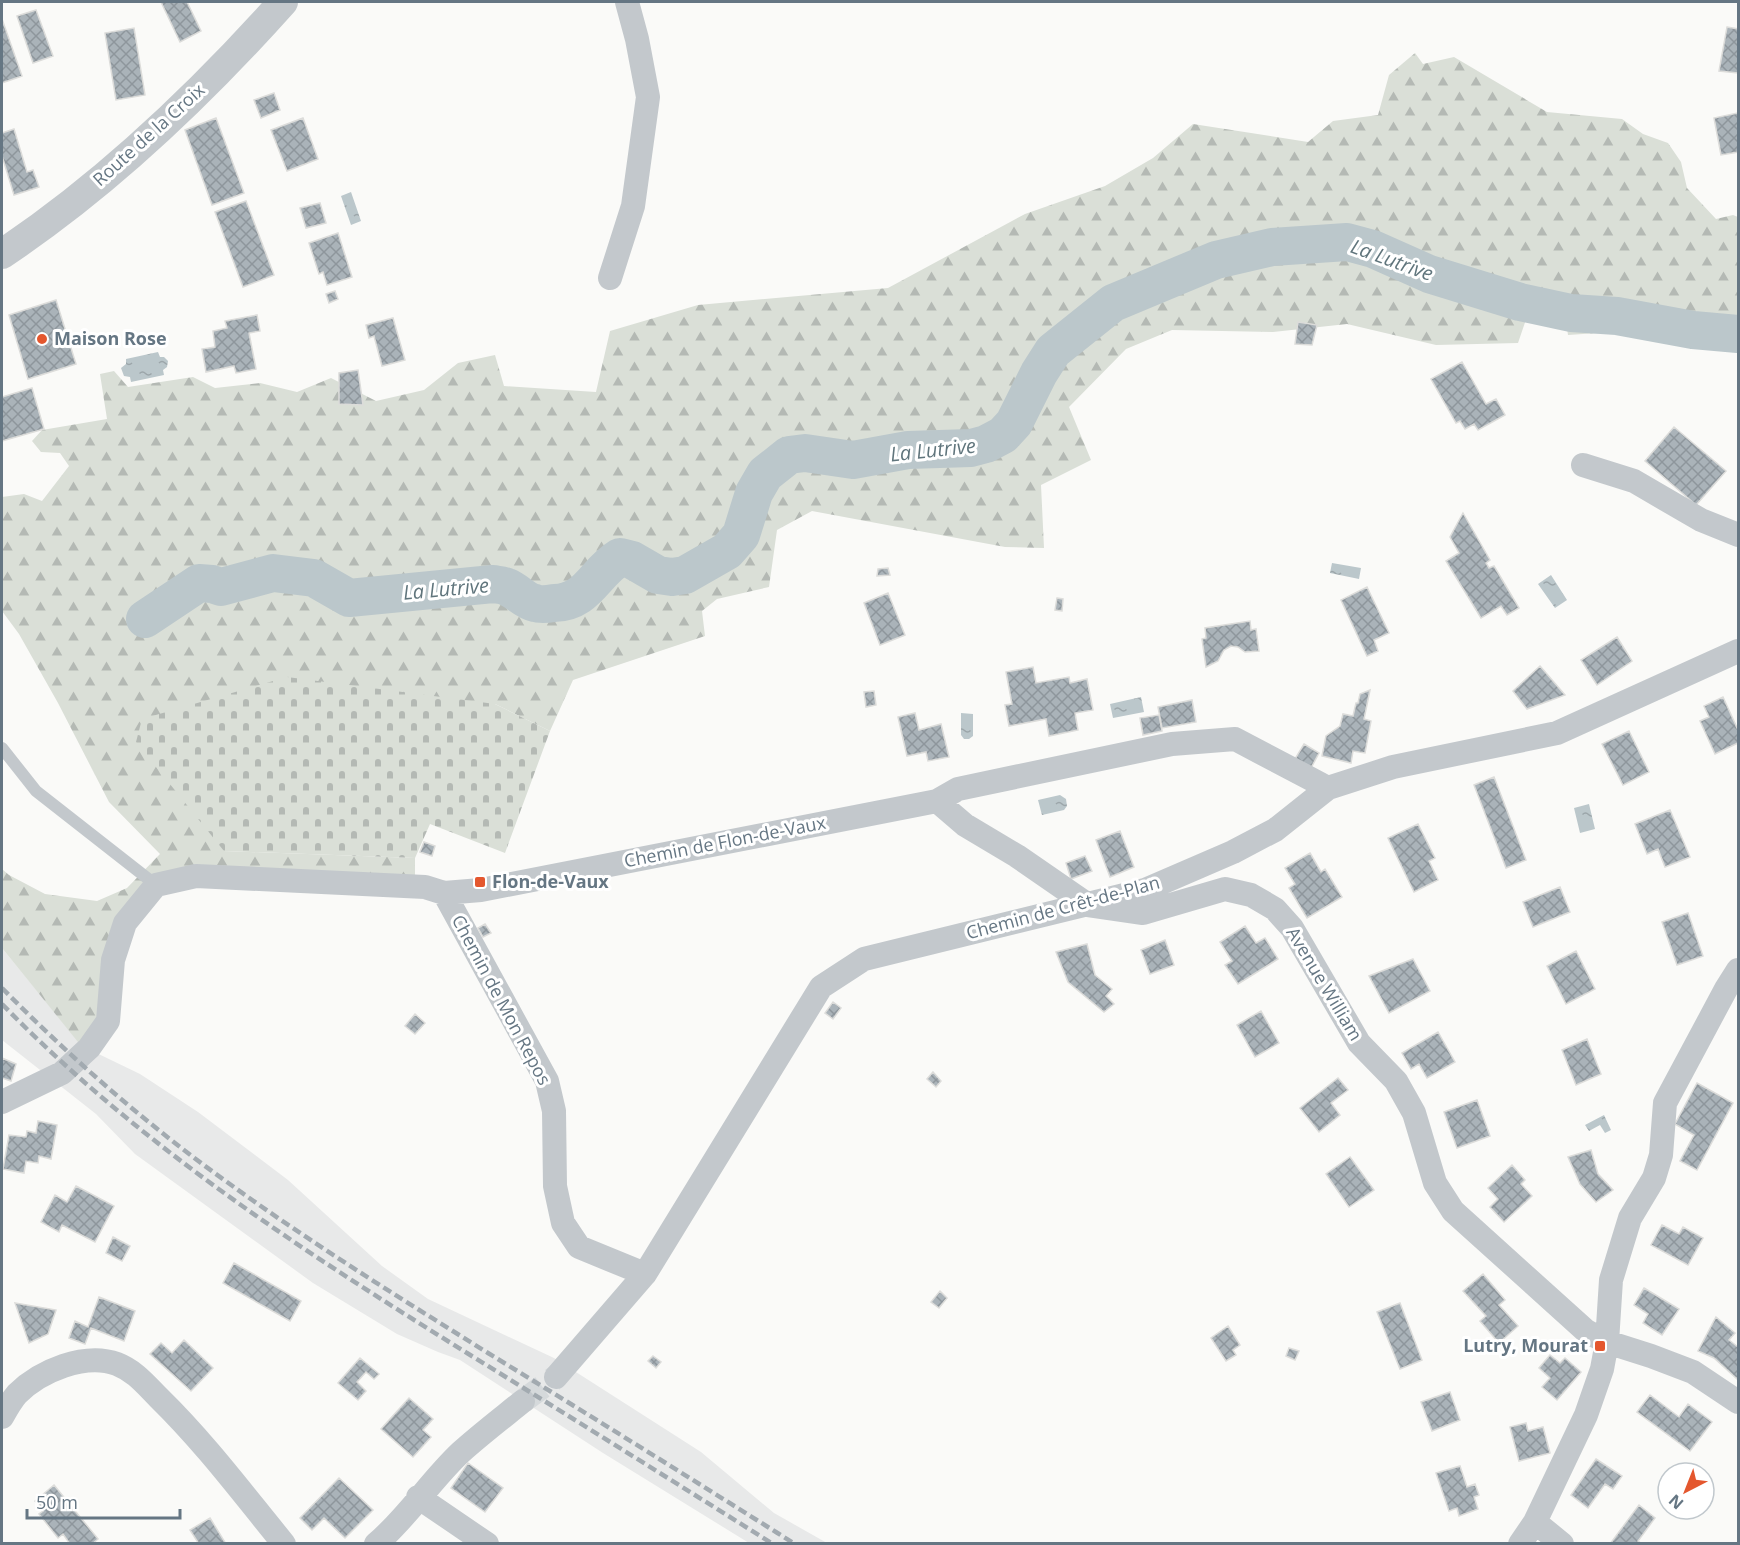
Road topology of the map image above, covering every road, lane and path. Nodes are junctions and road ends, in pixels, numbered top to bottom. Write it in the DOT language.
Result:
graph roads {
  1 [pos="283,2"];
  2 [pos="627,2"];
  3 [pos="2,254"];
  4 [pos="610,278"];
  5 [pos="1583,465"];
  6 [pos="1738,535"];
  7 [pos="1738,651"];
  8 [pos="2,748"];
  9 [pos="1328,788"];
  10 [pos="937,801"];
  11 [pos="156,885"];
  12 [pos="444,893"];
  13 [pos="1088,905"];
  14 [pos="1738,970"];
  15 [pos="2,1102"];
  16 [pos="645,1274"];
  17 [pos="1607,1342"];
  18 [pos="556,1377"];
  19 [pos="523,1401"];
  20 [pos="1738,1402"];
  21 [pos="2,1417"];
  22 [pos="418,1497"];
  23 [pos="1535,1522"];
  24 [pos="284,1544"];
  25 [pos="376,1544"];
  26 [pos="487,1544"];
  27 [pos="1520,1544"];
  28 [pos="1562,1544"];
  1 -- 3 [label="street, Route de la Croix"];
  2 -- 4 [label="street"];
  5 -- 6 [label="street"];
  7 -- 9 [label="street, Chemin de Crêt-de-Plan"];
  8 -- 11 [label="lane"];
  9 -- 10 [label="street, Chemin de Flon-de-Vaux"];
  9 -- 13 [label="street, Chemin de Crêt-de-Plan"];
  10 -- 12 [label="street, Chemin de Flon-de-Vaux"];
  10 -- 13 [label="street, Avenue William"];
  11 -- 12 [label="street, Chemin de Flon-de-Vaux"];
  11 -- 15 [label="street"];
  12 -- 16 [label="street, Chemin de Mon Repos"];
  13 -- 16 [label="street, Chemin de Crêt-de-Plan"];
  13 -- 17 [label="street, Avenue William"];
  14 -- 17 [label="street"];
  16 -- 18 [label="street, Chemin de Crêt-de-Plan"];
  17 -- 20 [label="street, Avenue William"];
  17 -- 23 [label="street"];
  19 -- 22 [label="street"];
  21 -- 24 [label="street"];
  22 -- 25 [label="street"];
  22 -- 26 [label="street"];
  23 -- 27 [label="street"];
  23 -- 28 [label="street"];
}
